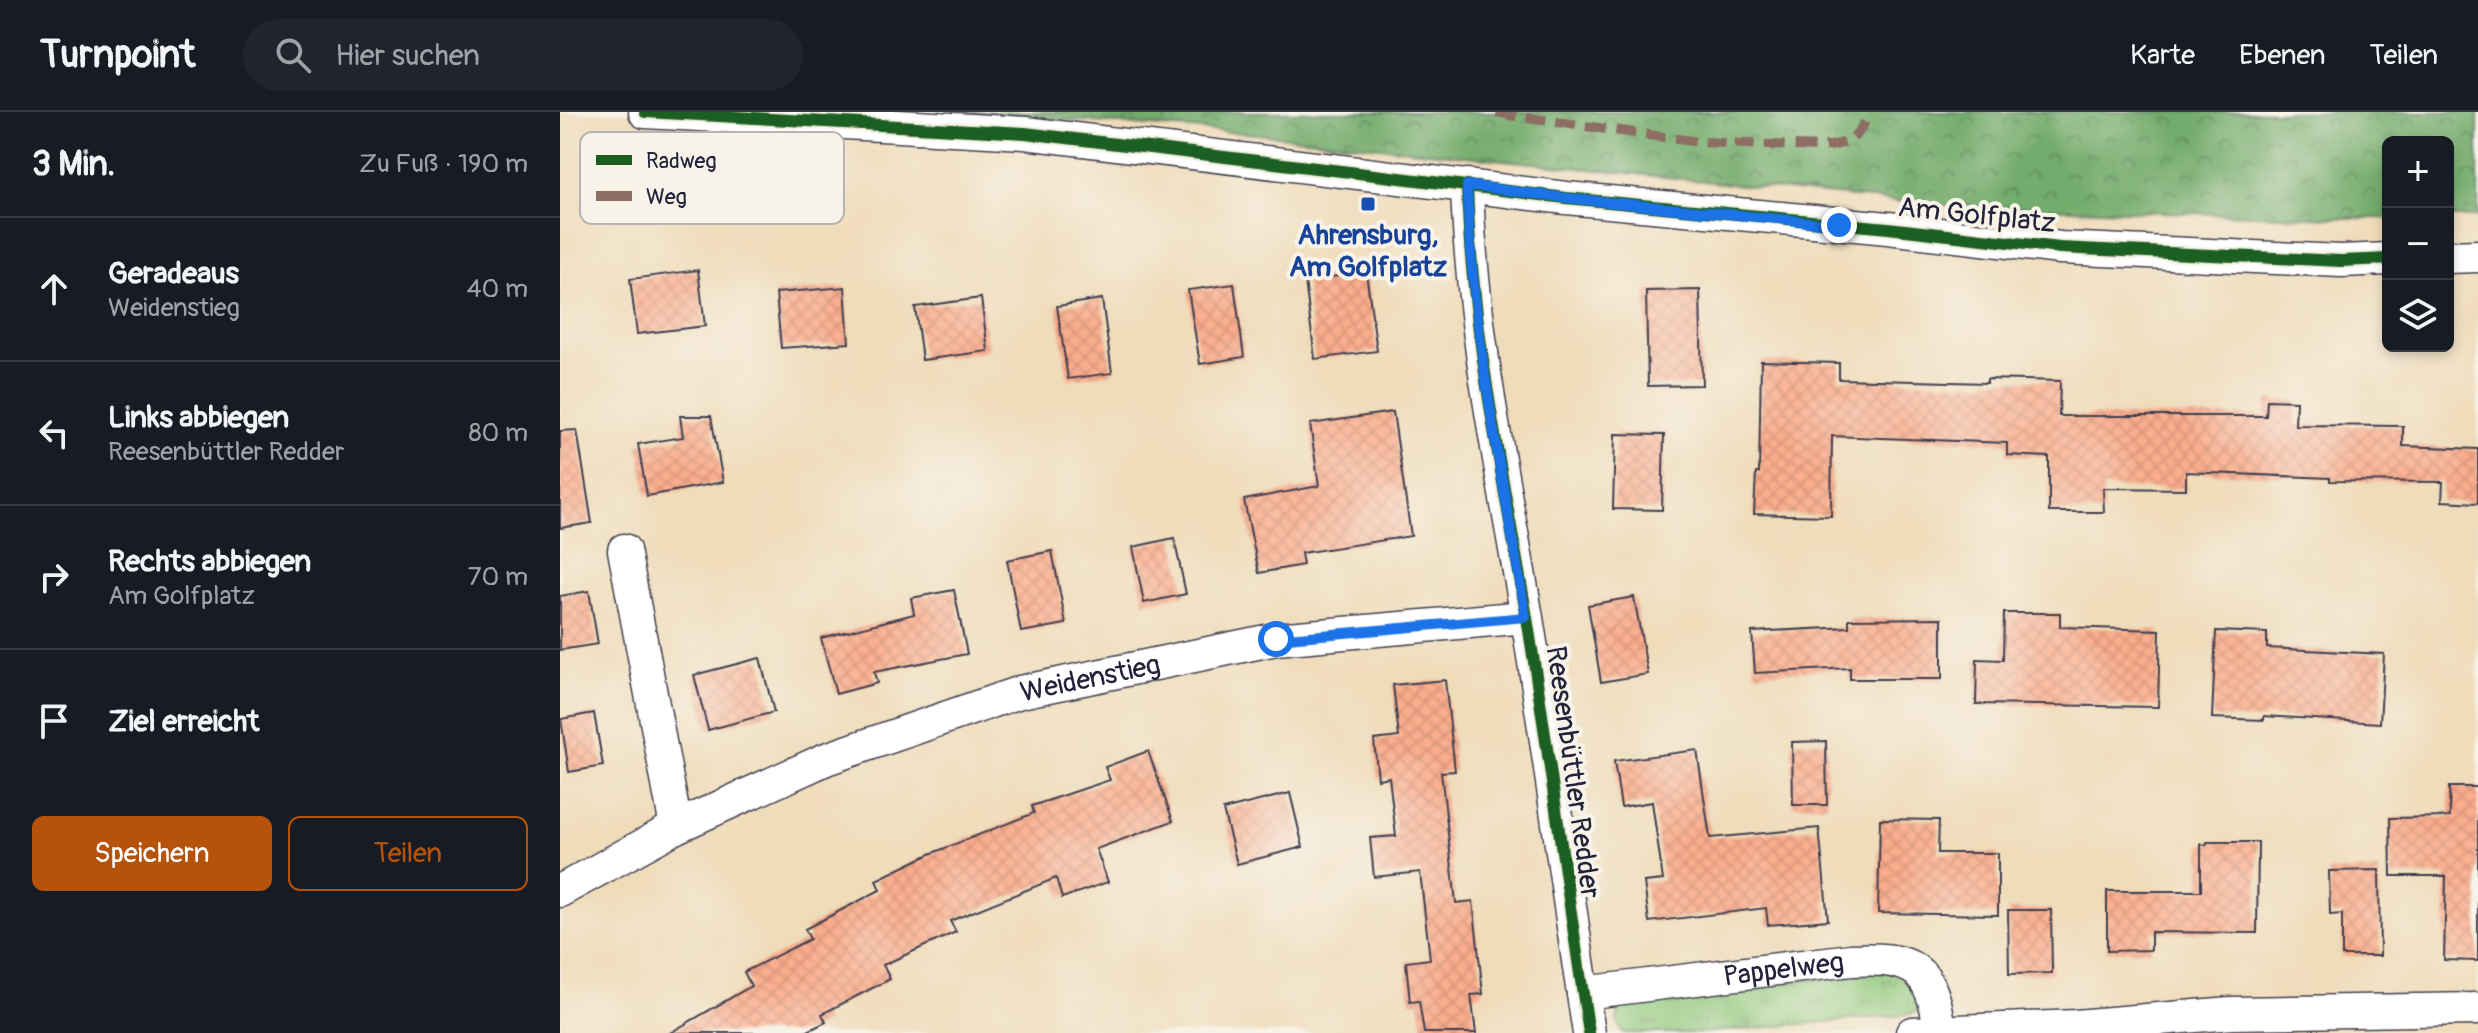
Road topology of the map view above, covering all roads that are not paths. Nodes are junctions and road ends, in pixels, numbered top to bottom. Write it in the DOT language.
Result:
graph roads {
  1 [pos="645,112"];
  2 [pos="1467,185"];
  3 [pos="2478,256"];
  4 [pos="2454,257"];
  5 [pos="2382,259"];
  6 [pos="624,550"];
  7 [pos="1526,617"];
  8 [pos="676,827"];
  9 [pos="560,891"];
  10 [pos="1583,993"];
  11 [pos="2478,1009"];
  12 [pos="1926,1032"];
  13 [pos="1589,1033"];
  1 -- 2 [label="street, Am Golfplatz"];
  2 -- 5 [label="street, Am Golfplatz"];
  2 -- 7 [label="street, Reesenbüttler Redder"];
  3 -- 4 [label="street"];
  6 -- 8 [label="street"];
  7 -- 8 [label="street, Weidenstieg"];
  7 -- 10 [label="street, Reesenbüttler Redder"];
  8 -- 9 [label="street, Weidenstieg"];
  10 -- 12 [label="street, Pappelweg"];
  10 -- 13 [label="street, Reesenbüttler Redder"];
  11 -- 12 [label="street, Pappelweg"];
}
